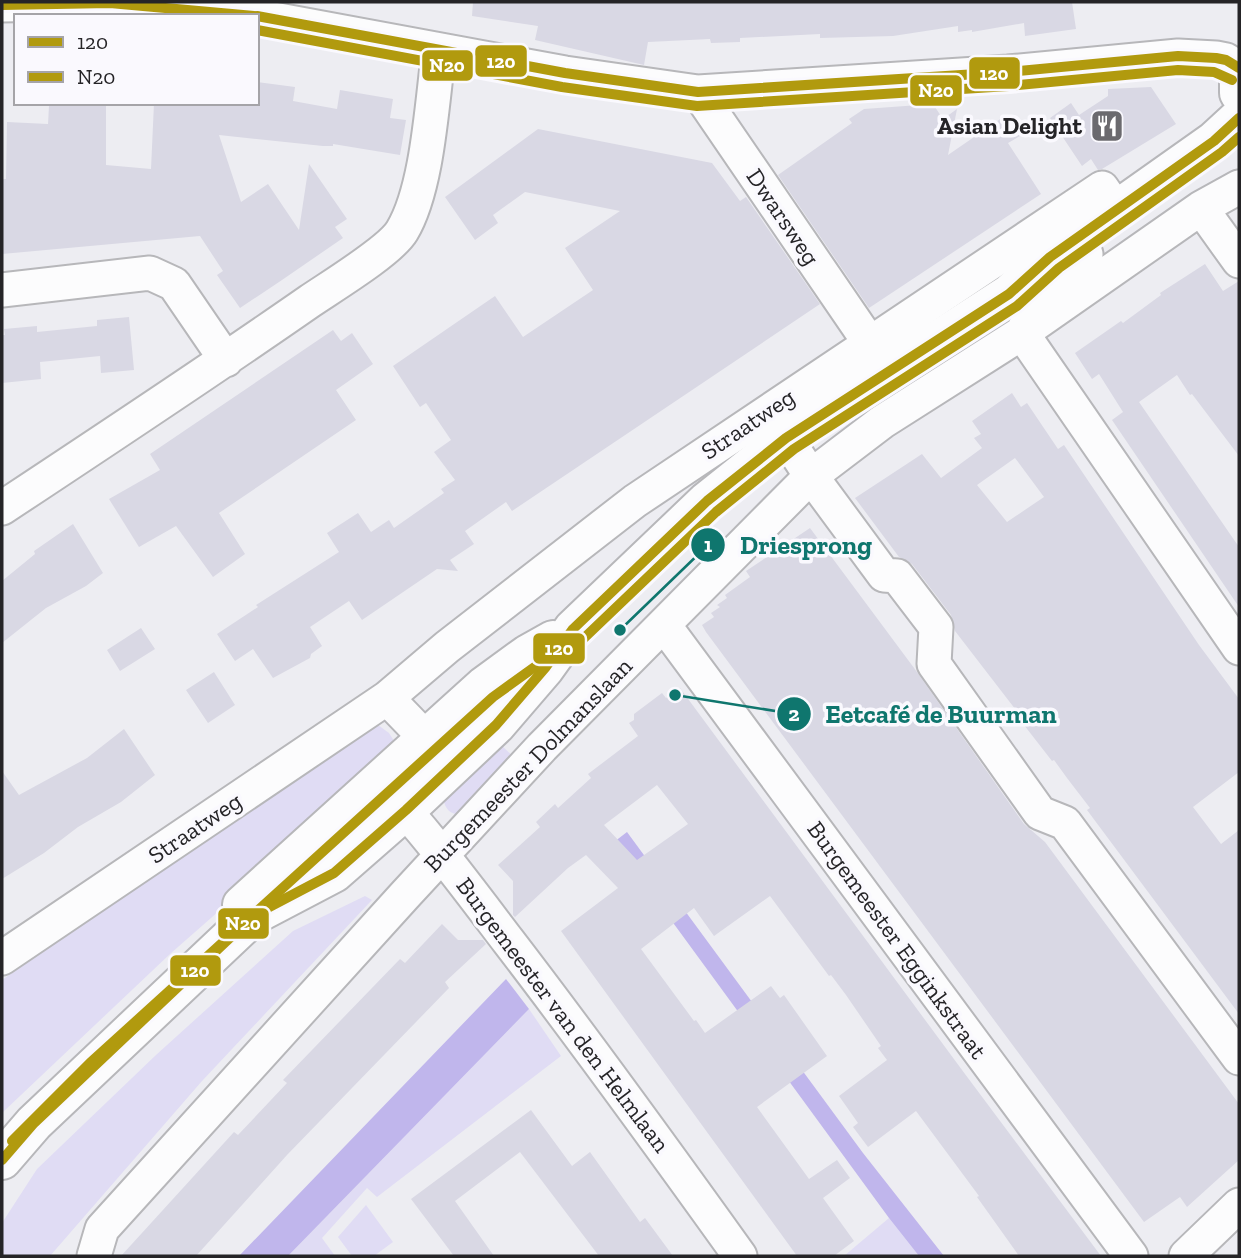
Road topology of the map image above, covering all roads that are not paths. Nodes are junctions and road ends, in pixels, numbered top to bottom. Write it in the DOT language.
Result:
graph roads {
  1 [pos="2,5"];
  2 [pos="234,14"];
  3 [pos="259,16"];
  4 [pos="439,50"];
  5 [pos="1239,68"];
  6 [pos="1239,78"];
  7 [pos="698,93"];
  8 [pos="1239,93"];
  9 [pos="1239,118"];
  10 [pos="1239,153"];
  11 [pos="1239,187"];
  12 [pos="1201,208"];
  13 [pos="1118,211"];
  14 [pos="1086,254"];
  15 [pos="1239,261"];
  16 [pos="2,290"];
  17 [pos="1009,294"];
  18 [pos="1021,333"];
  19 [pos="869,342"];
  20 [pos="226,360"];
  21 [pos="786,438"];
  22 [pos="811,476"];
  23 [pos="2,508"];
  24 [pos="664,625"];
  25 [pos="573,629"];
  26 [pos="1239,648"];
  27 [pos="387,698"];
  28 [pos="426,739"];
  29 [pos="453,767"];
  30 [pos="378,781"];
  31 [pos="406,810"];
  32 [pos="442,855"];
  33 [pos="2,958"];
  34 [pos="1239,1058"];
  35 [pos="2,1131"];
  36 [pos="2,1160"];
  37 [pos="1239,1205"];
  38 [pos="94,1256"];
  39 [pos="740,1256"];
  40 [pos="1131,1256"];
  41 [pos="1186,1256"];
  1 -- 2 [label="street"];
  3 -- 4 [label="street"];
  4 -- 7 [label="street"];
  4 -- 20 [label="street"];
  5 -- 7 [label="street"];
  6 -- 8 [label="main road"];
  7 -- 19 [label="street, Dwarsweg"];
  9 -- 13 [label="main road, Straatweg"];
  10 -- 14 [label="main road, Straatweg"];
  11 -- 12 [label="street, Burgemeester Dolmanslaan"];
  12 -- 15 [label="street"];
  12 -- 18 [label="street, Burgemeester Dolmanslaan"];
  13 -- 17 [label="main road, Straatweg"];
  13 -- 19 [label="street, Straatweg"];
  14 -- 17 [label="main road, Straatweg"];
  14 -- 18 [label="street, Straatweg"];
  16 -- 20 [label="street"];
  17 -- 21 [label="main road, Straatweg"];
  18 -- 22 [label="street, Burgemeester Dolmanslaan"];
  18 -- 26 [label="street"];
  19 -- 27 [label="street, Straatweg"];
  20 -- 23 [label="street"];
  21 -- 22 [label="street, Straatweg"];
  21 -- 25 [label="main road, Straatweg"];
  22 -- 24 [label="street, Burgemeester Dolmanslaan"];
  22 -- 34 [label="street, Straatweg"];
  24 -- 32 [label="street, Burgemeester Dolmanslaan"];
  24 -- 40 [label="street, Burgemeester Egginkstraat"];
  25 -- 28 [label="main road, Straatweg"];
  25 -- 29 [label="main road, Straatweg"];
  27 -- 28 [label="street"];
  27 -- 33 [label="street, Straatweg"];
  28 -- 29 [label="street"];
  28 -- 30 [label="main road, Straatweg"];
  29 -- 31 [label="main road, Straatweg"];
  30 -- 31 [label="street, Burgemeester van den Helmlaan"];
  30 -- 35 [label="main road, Straatweg"];
  31 -- 32 [label="street, Burgemeester van den Helmlaan"];
  31 -- 36 [label="main road, Straatweg"];
  32 -- 38 [label="street, Burgemeester Dolmanslaan"];
  32 -- 39 [label="street, Burgemeester van den Helmlaan"];
  37 -- 41 [label="street"];
}
